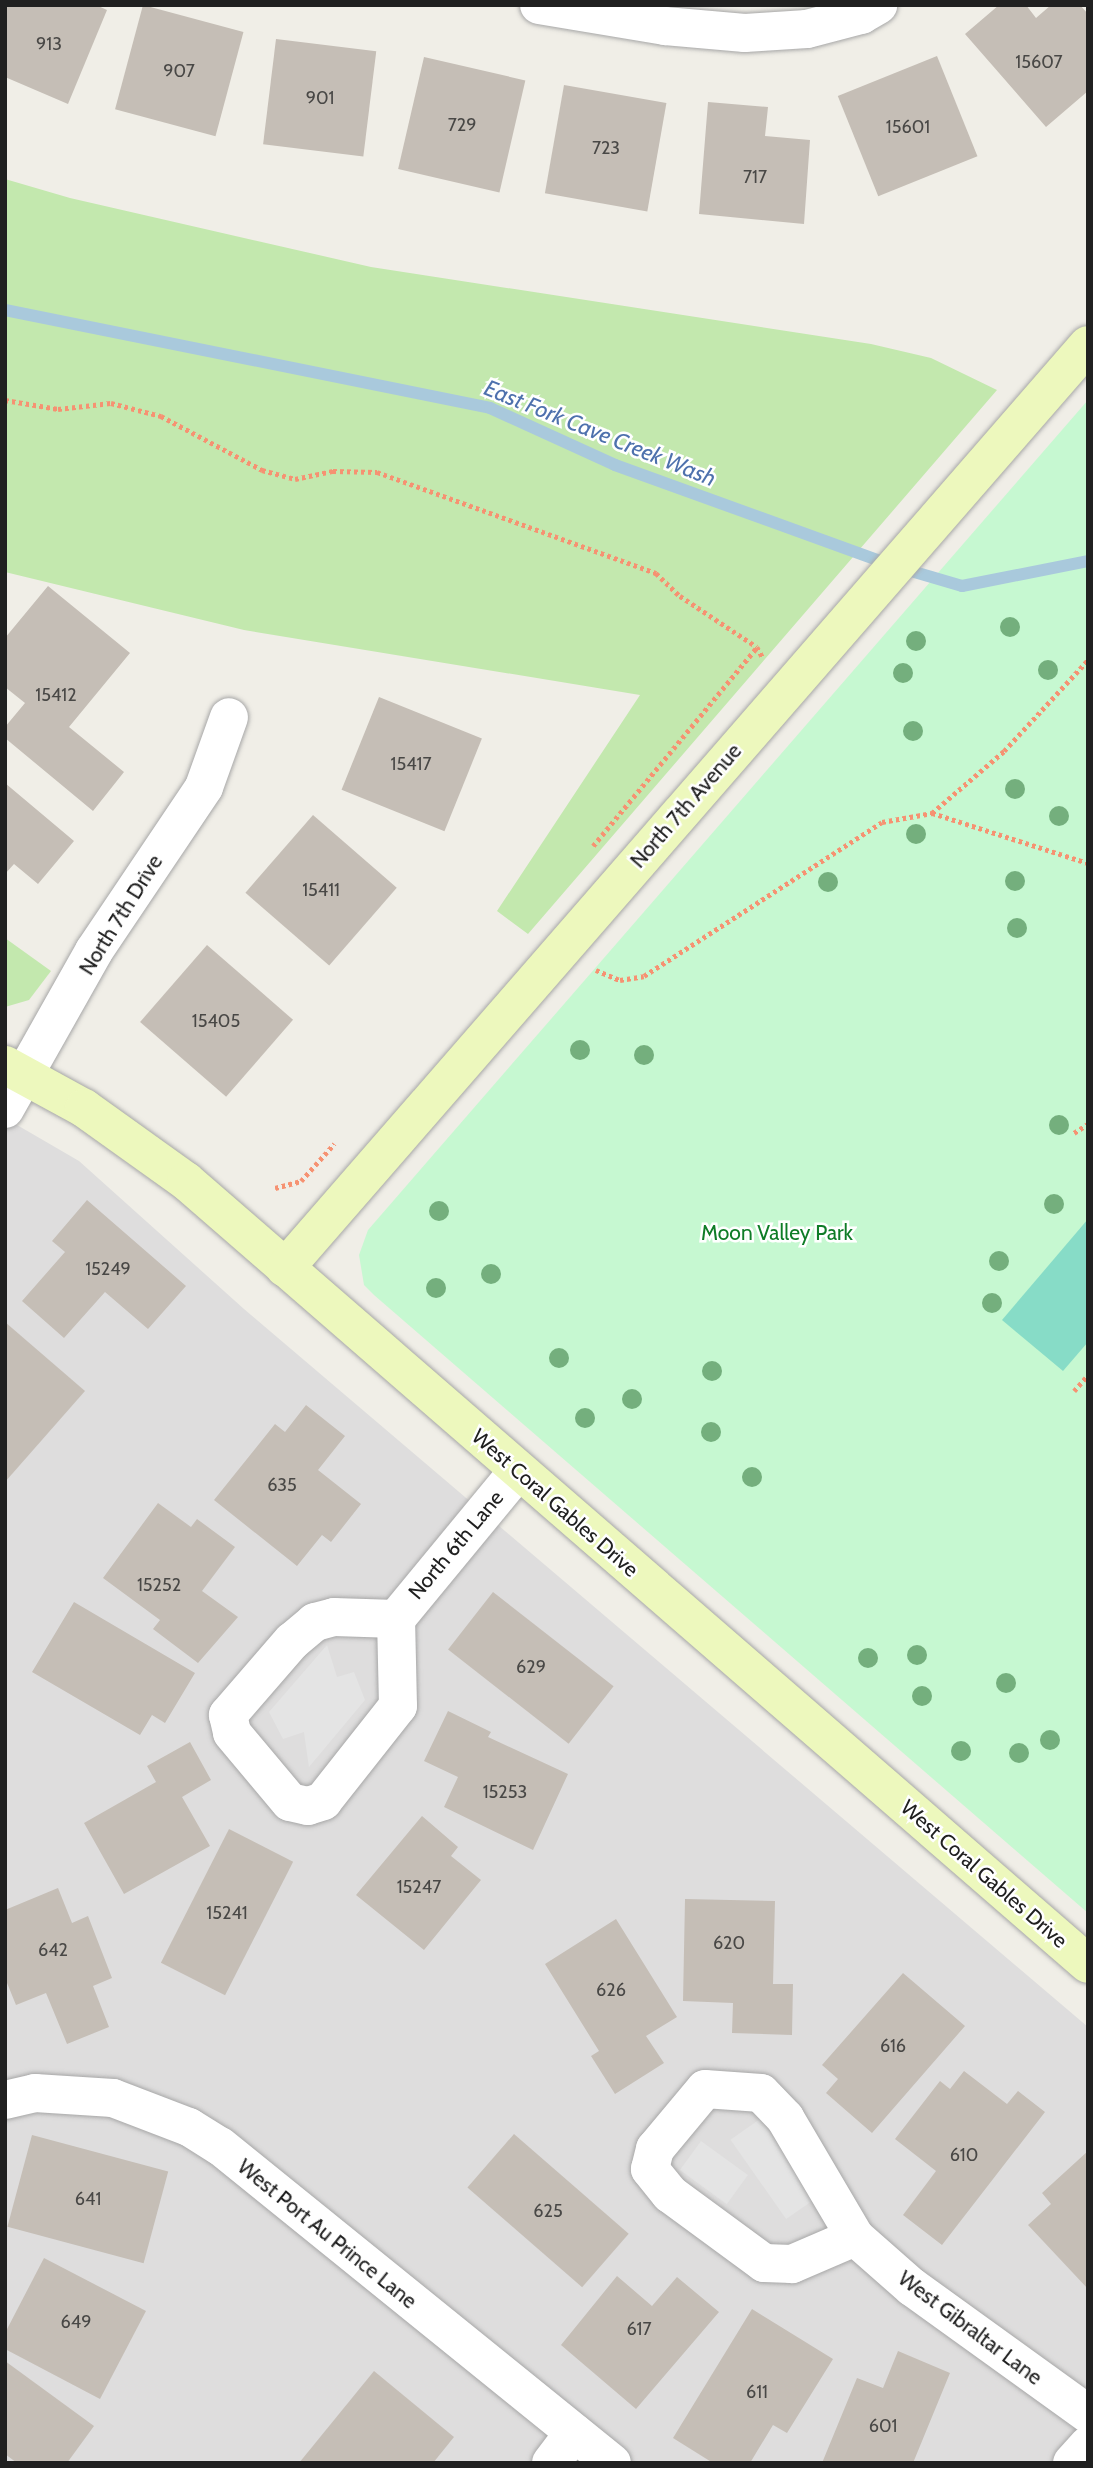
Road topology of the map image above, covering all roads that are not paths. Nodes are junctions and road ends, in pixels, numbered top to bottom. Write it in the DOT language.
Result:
graph roads {
  1 [pos="539,5"];
  2 [pos="869,10"];
  3 [pos="1088,345"];
  4 [pos="229,717"];
  5 [pos="15,1070"];
  6 [pos="5,1109"];
  7 [pos="285,1269"];
  8 [pos="517,1471"];
  9 [pos="396,1619"];
  10 [pos="1088,1964"];
  11 [pos="5,2100"];
  12 [pos="855,2237"];
  13 [pos="1088,2414"];
  14 [pos="575,2433"];
  15 [pos="1088,2445"];
  16 [pos="551,2463"];
  17 [pos="612,2463"];
  18 [pos="1072,2463"];
  1 -- 2 [label="street"];
  3 -- 7 [label="street, North 7th Avenue"];
  4 -- 5 [label="street, North 7th Drive"];
  5 -- 6 [label="street, North 7th Drive"];
  5 -- 7 [label="street, West Coral Gables Drive"];
  7 -- 8 [label="street, West Coral Gables Drive"];
  8 -- 9 [label="street, North 6th Lane"];
  8 -- 10 [label="street, West Coral Gables Drive"];
  9 -- 9 [label="street, North 6th Lane"];
  11 -- 14 [label="street, West Port Au Prince Lane"];
  12 -- 12 [label="street, West Gibraltar Lane"];
  12 -- 13 [label="street, West Gibraltar Lane"];
  14 -- 16 [label="street"];
  14 -- 17 [label="street, West Port Au Prince Lane"];
  15 -- 18 [label="street"];
}
